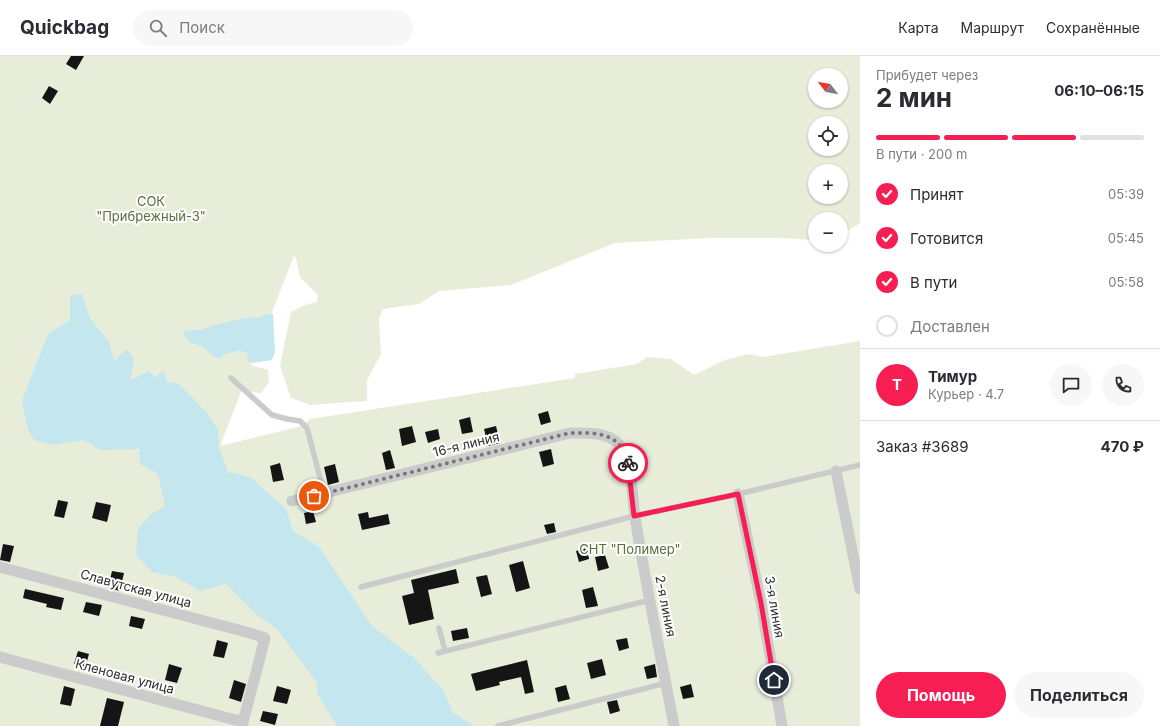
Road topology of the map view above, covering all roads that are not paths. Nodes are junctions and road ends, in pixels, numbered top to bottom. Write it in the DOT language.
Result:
graph roads {
  1 [pos="230,378"];
  2 [pos="860,464"];
  3 [pos="629,467"];
  4 [pos="836,471"];
  5 [pos="324,493"];
  6 [pos="738,494"];
  7 [pos="292,501"];
  8 [pos="634,516"];
  9 [pos="0,567"];
  10 [pos="361,587"];
  11 [pos="860,589"];
  12 [pos="650,600"];
  13 [pos="439,628"];
  14 [pos="445,651"];
  15 [pos="438,653"];
  16 [pos="0,657"];
  17 [pos="666,683"];
  18 [pos="243,724"];
  19 [pos="498,726"];
  20 [pos="674,726"];
  21 [pos="782,726"];
  1 -- 5 [label="lane"];
  2 -- 4 [label="lane"];
  3 -- 5 [label="street, 16-я линия"];
  3 -- 8 [label="street, 2-я линия"];
  4 -- 6 [label="lane"];
  4 -- 11 [label="street"];
  5 -- 7 [label="street, 16-я линия"];
  6 -- 8 [label="lane"];
  6 -- 21 [label="street, 3-я линия"];
  8 -- 10 [label="lane"];
  8 -- 12 [label="street, 2-я линия"];
  9 -- 18 [label="street, Славутская улица"];
  12 -- 14 [label="lane"];
  12 -- 17 [label="street, 2-я линия"];
  13 -- 14 [label="lane"];
  14 -- 15 [label="lane"];
  16 -- 18 [label="street, Кленовая улица"];
  17 -- 19 [label="lane"];
  17 -- 20 [label="street, 2-я линия"];
}
